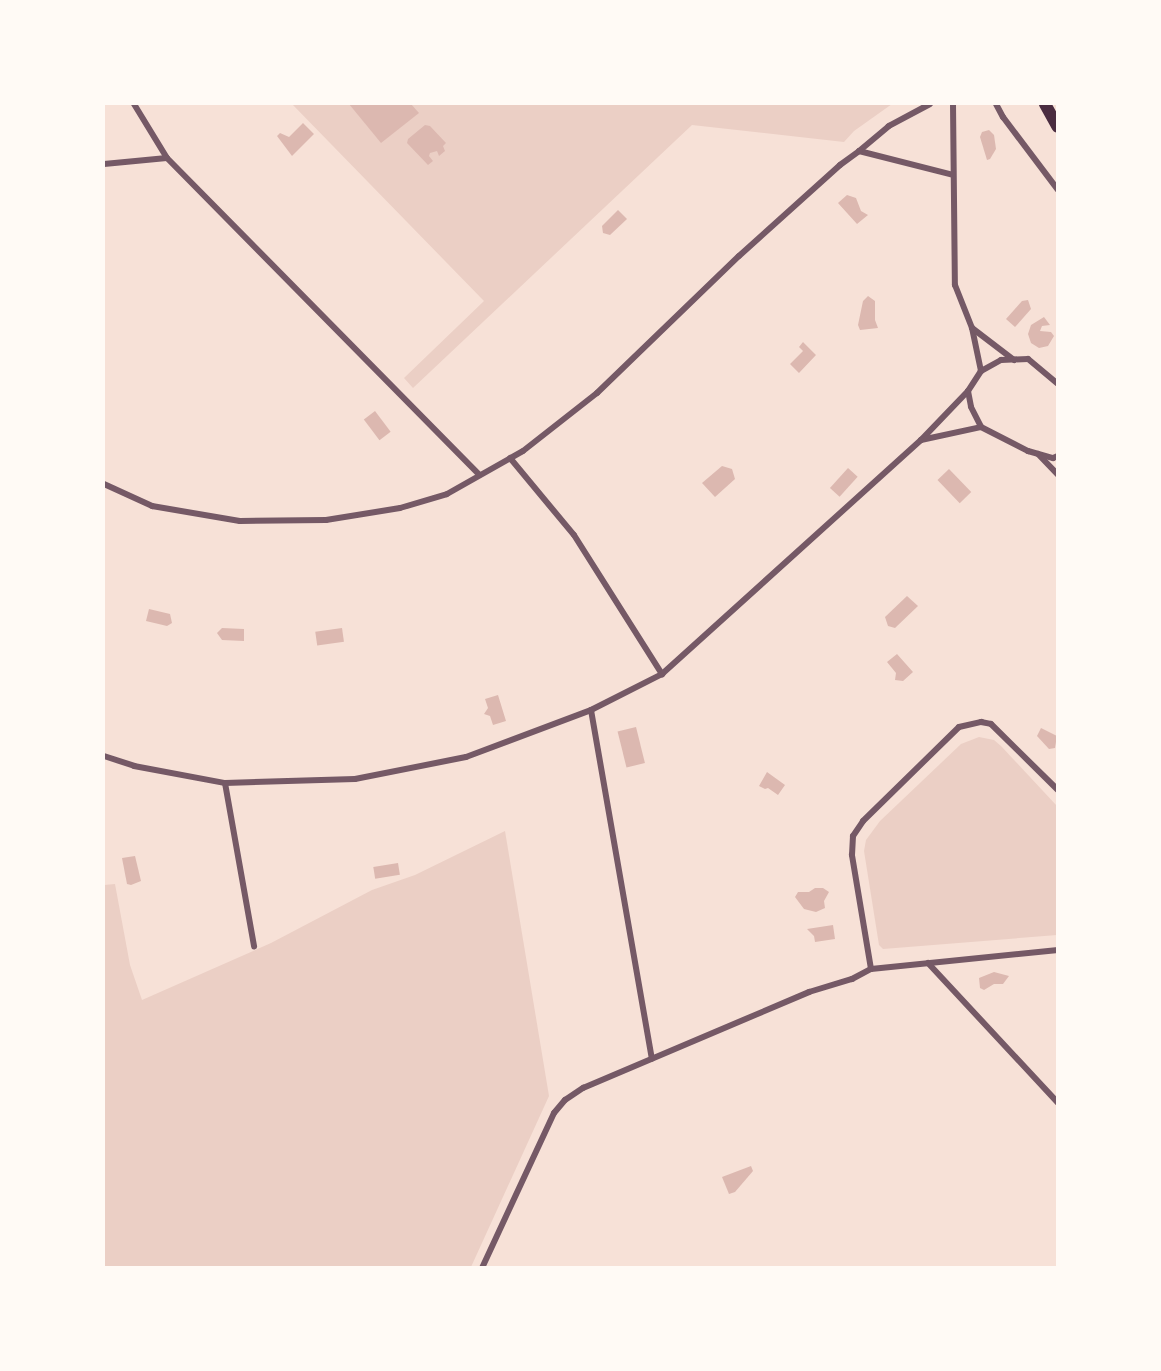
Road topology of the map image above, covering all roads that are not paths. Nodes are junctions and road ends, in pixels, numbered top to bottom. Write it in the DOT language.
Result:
graph roads {
  1 [pos="134,104"];
  2 [pos="930,104"];
  3 [pos="953,104"];
  4 [pos="996,104"];
  5 [pos="1045,104"];
  6 [pos="1058,127"];
  7 [pos="859,151"];
  8 [pos="167,158"];
  9 [pos="104,164"];
  10 [pos="954,175"];
  11 [pos="1058,190"];
  12 [pos="972,328"];
  13 [pos="1014,360"];
  14 [pos="981,371"];
  15 [pos="1058,384"];
  16 [pos="968,391"];
  17 [pos="981,427"];
  18 [pos="921,440"];
  19 [pos="1037,454"];
  20 [pos="1058,456"];
  21 [pos="510,458"];
  22 [pos="480,475"];
  23 [pos="1058,476"];
  24 [pos="104,484"];
  25 [pos="662,674"];
  26 [pos="591,710"];
  27 [pos="104,756"];
  28 [pos="225,783"];
  29 [pos="1058,790"];
  30 [pos="254,946"];
  31 [pos="1058,951"];
  32 [pos="928,963"];
  33 [pos="871,969"];
  34 [pos="652,1059"];
  35 [pos="1058,1103"];
  36 [pos="482,1268"];
  1 -- 8 [label="street"];
  2 -- 7 [label="street"];
  3 -- 10 [label="street"];
  4 -- 11 [label="street"];
  5 -- 6 [label="main road"];
  7 -- 10 [label="street"];
  7 -- 21 [label="street"];
  8 -- 9 [label="street"];
  8 -- 22 [label="street"];
  10 -- 12 [label="street"];
  12 -- 13 [label="street"];
  12 -- 14 [label="street"];
  13 -- 14 [label="street"];
  13 -- 15 [label="street"];
  14 -- 16 [label="street"];
  16 -- 17 [label="street"];
  16 -- 18 [label="street"];
  17 -- 18 [label="street"];
  17 -- 19 [label="street"];
  18 -- 25 [label="street"];
  19 -- 20 [label="street"];
  19 -- 23 [label="street"];
  21 -- 22 [label="street"];
  21 -- 25 [label="street"];
  22 -- 24 [label="street"];
  25 -- 26 [label="street"];
  26 -- 28 [label="street"];
  26 -- 34 [label="street"];
  27 -- 28 [label="street"];
  28 -- 30 [label="street"];
  29 -- 33 [label="street"];
  31 -- 32 [label="street"];
  32 -- 33 [label="street"];
  32 -- 35 [label="street"];
  33 -- 34 [label="street"];
  34 -- 36 [label="street"];
}
